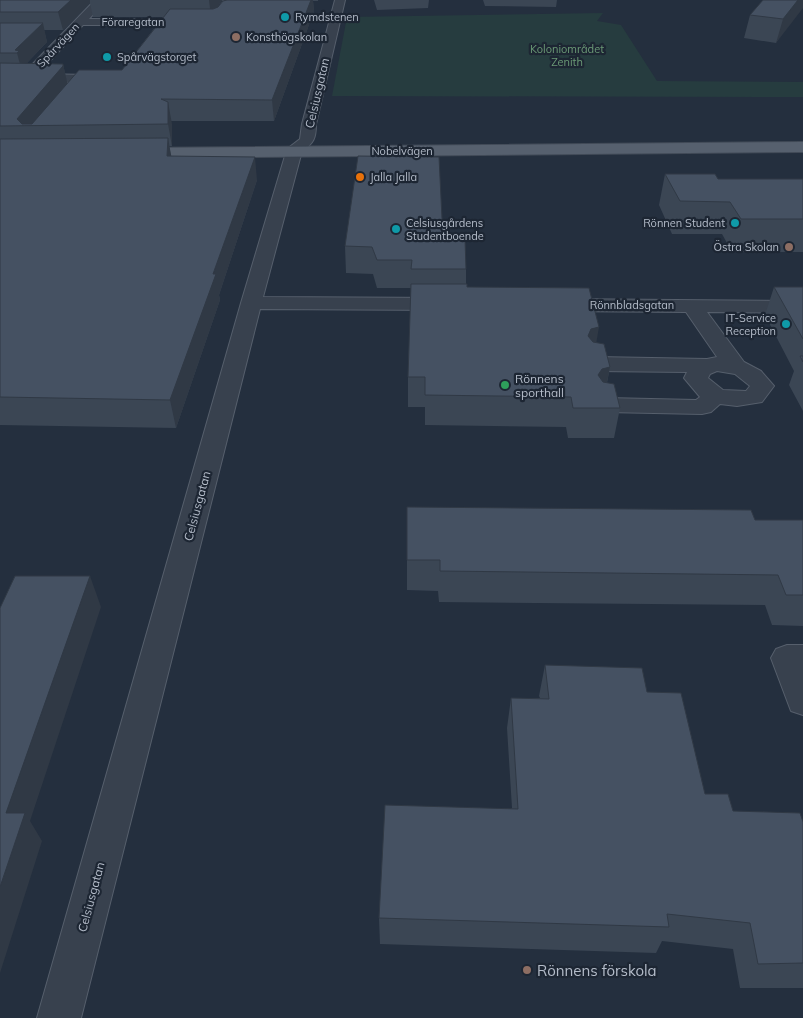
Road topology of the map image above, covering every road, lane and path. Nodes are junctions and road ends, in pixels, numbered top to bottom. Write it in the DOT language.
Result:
graph roads {
  1 [pos="101,0"];
  2 [pos="230,4"];
  3 [pos="336,4"];
  4 [pos="81,22"];
  5 [pos="48,36"];
  6 [pos="67,36"];
  7 [pos="59,109"];
  8 [pos="803,135"];
  9 [pos="128,140"];
  10 [pos="300,146"];
  11 [pos="803,147"];
  12 [pos="117,154"];
  13 [pos="251,303"];
  14 [pos="466,304"];
  15 [pos="534,305"];
  16 [pos="692,306"];
  17 [pos="803,307"];
  18 [pos="596,364"];
  19 [pos="706,366"];
  20 [pos="735,366"];
  21 [pos="715,396"];
  22 [pos="606,405"];
  23 [pos="803,658"];
  24 [pos="803,701"];
  25 [pos="59,1018"];
  1 -- 4 [label="street, Spårvägen"];
  2 -- 4 [label="street, Föraregatan"];
  3 -- 10 [label="street, Celsiusgatan"];
  4 -- 6 [label="street, Spårvägen"];
  5 -- 6 [label="street"];
  6 -- 7 [label="street, Spårvägen"];
  8 -- 10 [label="main road, Nobelvägen"];
  9 -- 10 [label="main road, Nobelvägen"];
  10 -- 11 [label="main road, Nobelvägen"];
  10 -- 12 [label="main road, Nobelvägen"];
  10 -- 13 [label="street, Celsiusgatan"];
  13 -- 14 [label="street"];
  13 -- 25 [label="street, Celsiusgatan"];
  15 -- 16 [label="street, Rönnbladsgatan"];
  16 -- 17 [label="street, Rönnbladsgatan"];
  16 -- 20 [label="street"];
  18 -- 19 [label="street"];
  19 -- 20 [label="street"];
  19 -- 21 [label="street"];
  20 -- 21 [label="street"];
  21 -- 22 [label="street"];
  23 -- 24 [label="street"];
}
